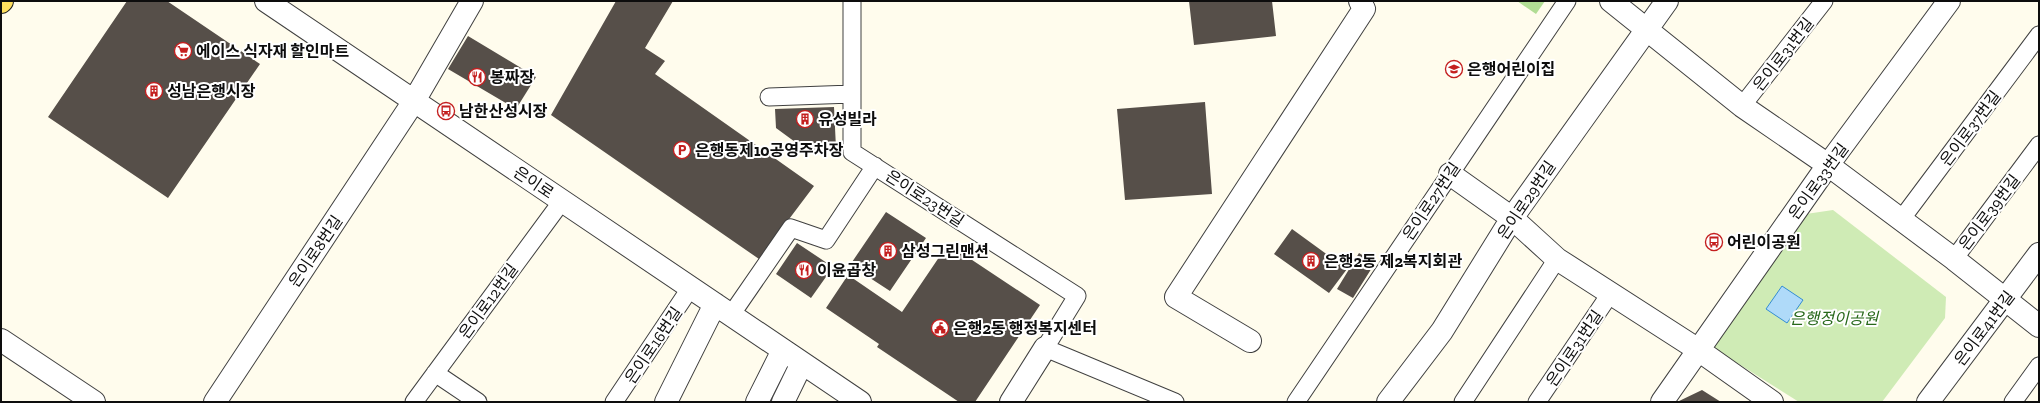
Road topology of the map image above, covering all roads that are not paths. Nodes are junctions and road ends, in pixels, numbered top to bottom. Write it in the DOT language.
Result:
graph roads {
  1 [pos="472,1"];
  2 [pos="852,1"];
  3 [pos="1360,1"];
  4 [pos="1567,1"];
  5 [pos="1611,1"];
  6 [pos="1667,1"];
  7 [pos="1824,1"];
  8 [pos="1949,1"];
  9 [pos="278,4"];
  10 [pos="1647,28"];
  11 [pos="2039,35"];
  12 [pos="852,94"];
  13 [pos="769,97"];
  14 [pos="414,101"];
  15 [pos="1742,106"];
  16 [pos="2039,145"];
  17 [pos="1828,165"];
  18 [pos="875,166"];
  19 [pos="1450,174"];
  20 [pos="562,201"];
  21 [pos="1512,218"];
  22 [pos="1900,221"];
  23 [pos="2039,254"];
  24 [pos="1557,259"];
  25 [pos="1954,259"];
  26 [pos="691,287"];
  27 [pos="1610,294"];
  28 [pos="2005,300"];
  29 [pos="723,309"];
  30 [pos="2039,326"];
  31 [pos="1,340"];
  32 [pos="1250,341"];
  33 [pos="1045,348"];
  34 [pos="783,350"];
  35 [pos="1698,350"];
  36 [pos="802,363"];
  37 [pos="2039,366"];
  38 [pos="435,373"];
  39 [pos="1144,396"];
  40 [pos="94,402"];
  41 [pos="215,402"];
  42 [pos="414,402"];
  43 [pos="478,402"];
  44 [pos="614,402"];
  45 [pos="666,402"];
  46 [pos="757,402"];
  47 [pos="783,402"];
  48 [pos="860,402"];
  49 [pos="1011,402"];
  50 [pos="1175,402"];
  51 [pos="1296,402"];
  52 [pos="1388,402"];
  53 [pos="1463,402"];
  54 [pos="1537,402"];
  55 [pos="1662,402"];
  56 [pos="1771,402"];
  57 [pos="1928,402"];
  58 [pos="2013,402"];
  1 -- 14 [label="street, 은이로8번길"];
  2 -- 12 [label="lane, 은이로23번길"];
  3 -- 32 [label="street"];
  4 -- 19 [label="lane, 은이로27번길"];
  5 -- 10 [label="street"];
  6 -- 10 [label="street, 은이로29번길"];
  7 -- 15 [label="lane, 은이로31번길"];
  8 -- 17 [label="street, 은이로33번길"];
  9 -- 14 [label="street, 은이로"];
  10 -- 15 [label="street"];
  10 -- 21 [label="street, 은이로29번길"];
  11 -- 22 [label="lane, 은이로37번길"];
  12 -- 13 [label="lane"];
  12 -- 18 [label="lane, 은이로23번길"];
  14 -- 20 [label="street, 은이로"];
  14 -- 41 [label="street, 은이로8번길"];
  15 -- 17 [label="street"];
  16 -- 25 [label="lane, 은이로39번길"];
  17 -- 22 [label="street"];
  17 -- 35 [label="street, 은이로33번길"];
  18 -- 29 [label="lane"];
  18 -- 33 [label="lane, 은이로23번길"];
  19 -- 21 [label="street"];
  19 -- 51 [label="lane, 은이로27번길"];
  20 -- 26 [label="street, 은이로"];
  20 -- 38 [label="lane, 은이로12번길"];
  21 -- 24 [label="street"];
  21 -- 52 [label="street, 은이로29번길"];
  22 -- 25 [label="street"];
  23 -- 28 [label="street, 은이로41번길"];
  24 -- 27 [label="street"];
  24 -- 53 [label="lane"];
  25 -- 28 [label="street"];
  26 -- 29 [label="street, 은이로"];
  26 -- 44 [label="lane, 은이로16번길"];
  27 -- 35 [label="street"];
  27 -- 54 [label="lane, 은이로31번길"];
  28 -- 30 [label="street"];
  28 -- 57 [label="street, 은이로41번길"];
  29 -- 34 [label="street, 은이로"];
  29 -- 45 [label="street"];
  31 -- 40 [label="street"];
  33 -- 39 [label="lane"];
  33 -- 49 [label="street, 은이로23번길"];
  34 -- 36 [label="street, 은이로"];
  34 -- 46 [label="street"];
  35 -- 55 [label="street, 은이로33번길"];
  35 -- 56 [label="street"];
  36 -- 47 [label="street"];
  36 -- 48 [label="street, 은이로"];
  37 -- 58 [label="lane"];
  38 -- 42 [label="lane, 은이로12번길"];
  38 -- 43 [label="lane"];
  39 -- 50 [label="lane"];
}
